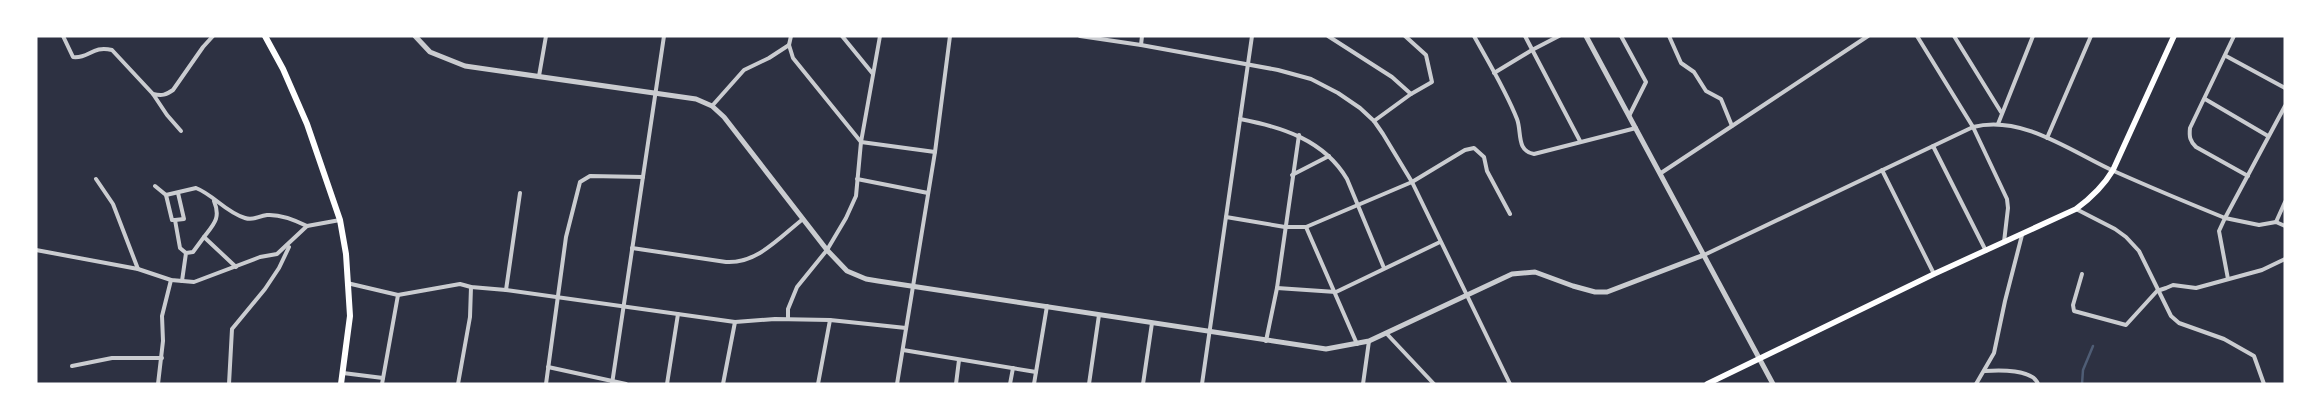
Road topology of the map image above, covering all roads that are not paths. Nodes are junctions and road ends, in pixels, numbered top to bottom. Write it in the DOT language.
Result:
graph roads {
  1 [pos="64,36"];
  2 [pos="213,36"];
  3 [pos="265,36"];
  4 [pos="414,36"];
  5 [pos="546,36"];
  6 [pos="664,36"];
  7 [pos="791,36"];
  8 [pos="842,36"];
  9 [pos="880,36"];
  10 [pos="950,36"];
  11 [pos="1080,36"];
  12 [pos="1142,36"];
  13 [pos="1252,36"];
  14 [pos="1328,36"];
  15 [pos="1405,36"];
  16 [pos="1474,36"];
  17 [pos="1525,36"];
  18 [pos="1559,36"];
  19 [pos="1586,36"];
  20 [pos="1621,36"];
  21 [pos="1669,36"];
  22 [pos="1868,36"];
  23 [pos="1917,36"];
  24 [pos="1960,36"];
  25 [pos="2033,36"];
  26 [pos="2091,36"];
  27 [pos="2174,36"];
  28 [pos="2234,36"];
  29 [pos="1955,38"];
  30 [pos="789,45"];
  31 [pos="1141,45"];
  32 [pos="1532,50"];
  33 [pos="2226,56"];
  34 [pos="1248,65"];
  35 [pos="1494,73"];
  36 [pos="873,74"];
  37 [pos="539,76"];
  38 [pos="2285,88"];
  39 [pos="656,92"];
  40 [pos="153,94"];
  41 [pos="1411,94"];
  42 [pos="2205,99"];
  43 [pos="712,106"];
  44 [pos="2285,106"];
  45 [pos="2001,112"];
  46 [pos="1629,116"];
  47 [pos="1240,119"];
  48 [pos="1374,121"];
  49 [pos="1998,124"];
  50 [pos="1732,126"];
  51 [pos="1636,128"];
  52 [pos="1973,128"];
  53 [pos="181,131"];
  54 [pos="1299,135"];
  55 [pos="2268,136"];
  56 [pos="2047,138"];
  57 [pos="1580,141"];
  58 [pos="861,142"];
  59 [pos="1933,146"];
  60 [pos="935,152"];
  61 [pos="1329,156"];
  62 [pos="1882,170"];
  63 [pos="2113,170"];
  64 [pos="1661,173"];
  65 [pos="1292,175"];
  66 [pos="2248,176"];
  67 [pos="643,177"];
  68 [pos="96,179"];
  69 [pos="858,179"];
  70 [pos="1412,182"];
  71 [pos="155,186"];
  72 [pos="178,193"];
  73 [pos="520,193"];
  74 [pos="928,193"];
  75 [pos="166,195"];
  76 [pos="214,200"];
  77 [pos="2285,202"];
  78 [pos="1357,205"];
  79 [pos="2076,209"];
  80 [pos="2283,211"];
  81 [pos="1510,214"];
  82 [pos="1226,217"];
  83 [pos="2225,218"];
  84 [pos="804,219"];
  85 [pos="175,220"];
  86 [pos="340,220"];
  87 [pos="2276,222"];
  88 [pos="308,226"];
  89 [pos="2285,226"];
  90 [pos="1285,227"];
  91 [pos="1306,227"];
  92 [pos="2022,235"];
  93 [pos="204,237"];
  94 [pos="1440,242"];
  95 [pos="2004,243"];
  96 [pos="290,244"];
  97 [pos="632,248"];
  98 [pos="36,250"];
  99 [pos="827,250"];
  100 [pos="1986,251"];
  101 [pos="186,254"];
  102 [pos="1704,255"];
  103 [pos="2285,259"];
  104 [pos="236,267"];
  105 [pos="1384,268"];
  106 [pos="138,269"];
  107 [pos="1934,274"];
  108 [pos="2082,274"];
  109 [pos="2228,279"];
  110 [pos="171,280"];
  111 [pos="182,281"];
  112 [pos="347,283"];
  113 [pos="912,286"];
  114 [pos="472,287"];
  115 [pos="1277,288"];
  116 [pos="506,290"];
  117 [pos="2158,291"];
  118 [pos="1336,292"];
  119 [pos="398,294"];
  120 [pos="1467,296"];
  121 [pos="560,298"];
  122 [pos="624,306"];
  123 [pos="1047,306"];
  124 [pos="678,314"];
  125 [pos="1099,315"];
  126 [pos="788,319"];
  127 [pos="830,320"];
  128 [pos="735,322"];
  129 [pos="1152,323"];
  130 [pos="906,328"];
  131 [pos="1210,333"];
  132 [pos="1386,333"];
  133 [pos="1266,341"];
  134 [pos="1369,341"];
  135 [pos="1357,344"];
  136 [pos="903,350"];
  137 [pos="162,358"];
  138 [pos="1759,358"];
  139 [pos="959,360"];
  140 [pos="72,366"];
  141 [pos="548,367"];
  142 [pos="1012,368"];
  143 [pos="1985,370"];
  144 [pos="1036,372"];
  145 [pos="343,373"];
  146 [pos="383,378"];
  147 [pos="613,382"];
  148 [pos="158,384"];
  149 [pos="229,384"];
  150 [pos="341,384"];
  151 [pos="382,384"];
  152 [pos="458,384"];
  153 [pos="546,384"];
  154 [pos="626,384"];
  155 [pos="667,384"];
  156 [pos="723,384"];
  157 [pos="818,384"];
  158 [pos="897,384"];
  159 [pos="956,384"];
  160 [pos="1010,384"];
  161 [pos="1034,384"];
  162 [pos="1089,384"];
  163 [pos="1143,384"];
  164 [pos="1202,384"];
  165 [pos="1363,384"];
  166 [pos="1434,384"];
  167 [pos="1510,384"];
  168 [pos="1706,384"];
  169 [pos="1772,384"];
  170 [pos="1976,384"];
  171 [pos="2038,384"];
  172 [pos="2264,384"];
  1 -- 40 [label="street"];
  2 -- 40 [label="street"];
  3 -- 86 [label="highway"];
  4 -- 37 [label="street"];
  5 -- 37 [label="street"];
  6 -- 39 [label="street"];
  7 -- 30 [label="street"];
  8 -- 36 [label="street"];
  9 -- 36 [label="street"];
  10 -- 60 [label="street"];
  11 -- 31 [label="street"];
  12 -- 31 [label="street"];
  13 -- 34 [label="street"];
  14 -- 41 [label="street"];
  15 -- 41 [label="street"];
  16 -- 35 [label="street"];
  17 -- 32 [label="street"];
  18 -- 32 [label="street"];
  19 -- 46 [label="street"];
  20 -- 46 [label="street"];
  21 -- 50 [label="street"];
  22 -- 50 [label="street"];
  23 -- 52 [label="street"];
  24 -- 29 [label="street"];
  25 -- 45 [label="street"];
  26 -- 56 [label="street"];
  27 -- 63 [label="main road"];
  28 -- 33 [label="street"];
  29 -- 45 [label="street"];
  30 -- 43 [label="street"];
  30 -- 58 [label="street"];
  31 -- 34 [label="street"];
  32 -- 35 [label="street"];
  32 -- 57 [label="street"];
  33 -- 38 [label="street"];
  33 -- 42 [label="street"];
  34 -- 47 [label="street"];
  34 -- 48 [label="street"];
  35 -- 57 [label="street"];
  36 -- 58 [label="street"];
  37 -- 39 [label="street"];
  39 -- 43 [label="street"];
  39 -- 67 [label="street"];
  40 -- 53 [label="street"];
  41 -- 48 [label="street"];
  42 -- 55 [label="street"];
  42 -- 66 [label="street"];
  43 -- 84 [label="street"];
  44 -- 55 [label="street"];
  45 -- 49 [label="street"];
  46 -- 51 [label="street"];
  47 -- 54 [label="street"];
  47 -- 82 [label="street"];
  48 -- 70 [label="street"];
  49 -- 52 [label="street"];
  49 -- 56 [label="street"];
  50 -- 64 [label="street"];
  51 -- 57 [label="street"];
  51 -- 64 [label="street"];
  52 -- 59 [label="street"];
  52 -- 95 [label="street"];
  54 -- 61 [label="street"];
  54 -- 65 [label="street"];
  55 -- 66 [label="street"];
  56 -- 63 [label="street"];
  58 -- 60 [label="street"];
  58 -- 69 [label="street"];
  59 -- 62 [label="street"];
  59 -- 100 [label="street"];
  60 -- 74 [label="street"];
  61 -- 65 [label="street"];
  61 -- 78 [label="street"];
  62 -- 102 [label="street"];
  62 -- 107 [label="street"];
  63 -- 79 [label="main road"];
  63 -- 83 [label="street"];
  64 -- 102 [label="street"];
  65 -- 90 [label="street"];
  66 -- 83 [label="street"];
  67 -- 97 [label="street"];
  67 -- 121 [label="street"];
  68 -- 106 [label="street"];
  69 -- 74 [label="street"];
  69 -- 99 [label="street"];
  70 -- 78 [label="street"];
  70 -- 81 [label="street"];
  70 -- 94 [label="street"];
  71 -- 75 [label="street"];
  72 -- 75 [label="street"];
  72 -- 76 [label="street"];
  72 -- 85 [label="street"];
  73 -- 116 [label="street"];
  74 -- 113 [label="street"];
  75 -- 85 [label="street"];
  76 -- 88 [label="street"];
  76 -- 93 [label="street"];
  77 -- 80 [label="street"];
  78 -- 91 [label="street"];
  78 -- 105 [label="street"];
  79 -- 92 [label="main road"];
  79 -- 117 [label="street"];
  80 -- 87 [label="street"];
  82 -- 90 [label="street"];
  82 -- 131 [label="street"];
  83 -- 87 [label="street"];
  83 -- 109 [label="street"];
  84 -- 97 [label="street"];
  84 -- 99 [label="street"];
  85 -- 101 [label="street"];
  86 -- 88 [label="street"];
  86 -- 112 [label="highway"];
  87 -- 89 [label="street"];
  88 -- 96 [label="street"];
  90 -- 91 [label="street"];
  90 -- 115 [label="street"];
  91 -- 118 [label="street"];
  92 -- 95 [label="main road"];
  92 -- 143 [label="street"];
  93 -- 101 [label="street"];
  93 -- 104 [label="street"];
  94 -- 105 [label="street"];
  94 -- 120 [label="street"];
  95 -- 100 [label="main road"];
  96 -- 104 [label="street"];
  96 -- 149 [label="street"];
  97 -- 122 [label="street"];
  98 -- 106 [label="street"];
  99 -- 113 [label="street"];
  99 -- 126 [label="street"];
  100 -- 107 [label="main road"];
  101 -- 111 [label="street"];
  102 -- 120 [label="street"];
  102 -- 138 [label="street"];
  103 -- 109 [label="street"];
  104 -- 111 [label="street"];
  105 -- 118 [label="street"];
  106 -- 110 [label="street"];
  107 -- 138 [label="main road"];
  108 -- 117 [label="street"];
  109 -- 117 [label="street"];
  110 -- 111 [label="street"];
  110 -- 137 [label="street"];
  112 -- 119 [label="street"];
  112 -- 145 [label="highway"];
  113 -- 123 [label="street"];
  113 -- 130 [label="street"];
  114 -- 116 [label="street"];
  114 -- 119 [label="street"];
  114 -- 152 [label="street"];
  115 -- 118 [label="street"];
  115 -- 133 [label="street"];
  116 -- 121 [label="street"];
  117 -- 172 [label="street"];
  118 -- 135 [label="street"];
  119 -- 146 [label="street"];
  120 -- 132 [label="street"];
  120 -- 167 [label="street"];
  121 -- 122 [label="street"];
  121 -- 141 [label="street"];
  122 -- 124 [label="street"];
  122 -- 147 [label="street"];
  123 -- 125 [label="street"];
  123 -- 144 [label="street"];
  124 -- 128 [label="street"];
  124 -- 155 [label="street"];
  125 -- 129 [label="street"];
  125 -- 162 [label="street"];
  126 -- 127 [label="street"];
  126 -- 128 [label="street"];
  127 -- 130 [label="street"];
  127 -- 157 [label="street"];
  128 -- 156 [label="street"];
  129 -- 131 [label="street"];
  129 -- 163 [label="street"];
  130 -- 136 [label="street"];
  131 -- 133 [label="street"];
  131 -- 164 [label="street"];
  132 -- 134 [label="street"];
  132 -- 166 [label="street"];
  133 -- 135 [label="street"];
  134 -- 135 [label="street"];
  134 -- 165 [label="street"];
  136 -- 139 [label="street"];
  136 -- 158 [label="street"];
  137 -- 140 [label="street"];
  137 -- 148 [label="street"];
  138 -- 168 [label="main road"];
  138 -- 169 [label="street"];
  139 -- 142 [label="street"];
  139 -- 159 [label="street"];
  141 -- 147 [label="street"];
  141 -- 153 [label="street"];
  142 -- 144 [label="street"];
  142 -- 160 [label="street"];
  143 -- 170 [label="street"];
  143 -- 171 [label="street"];
  144 -- 161 [label="street"];
  145 -- 146 [label="street"];
  145 -- 150 [label="highway"];
  146 -- 151 [label="street"];
  147 -- 154 [label="street"];
}
